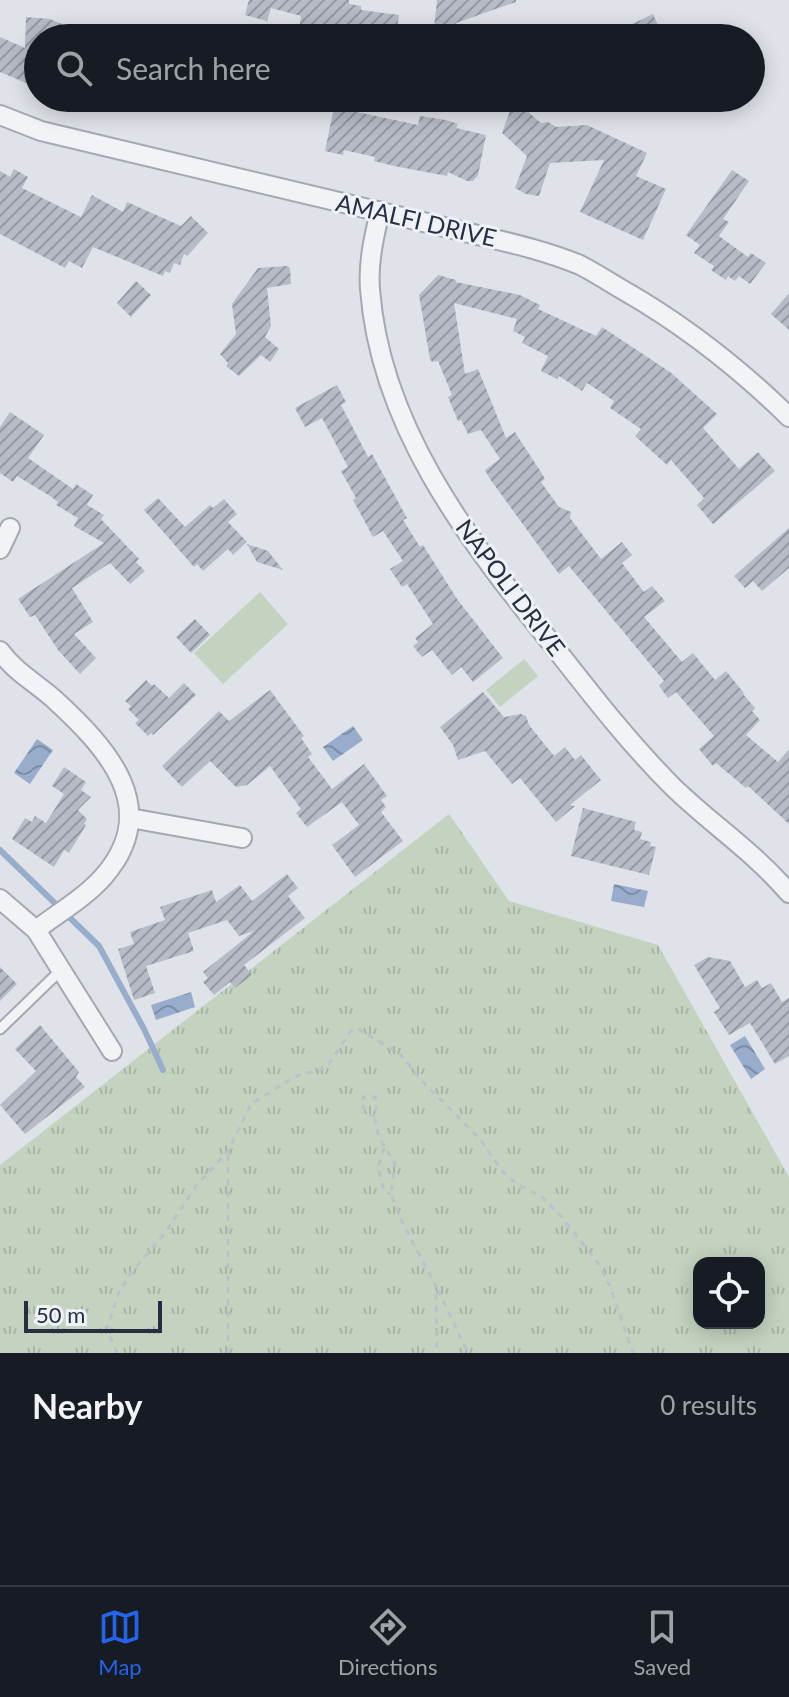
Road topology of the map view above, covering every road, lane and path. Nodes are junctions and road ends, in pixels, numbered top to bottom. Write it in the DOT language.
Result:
graph roads {
  1 [pos="0,115"];
  2 [pos="380,211"];
  3 [pos="789,417"];
  4 [pos="10,528"];
  5 [pos="0,549"];
  6 [pos="0,651"];
  7 [pos="130,818"];
  8 [pos="242,838"];
  9 [pos="789,893"];
  10 [pos="0,899"];
  11 [pos="36,930"];
  12 [pos="61,970"];
  13 [pos="0,1029"];
  14 [pos="112,1051"];
  15 [pos="375,1116"];
  16 [pos="384,1148"];
  17 [pos="228,1151"];
  18 [pos="391,1194"];
  19 [pos="436,1286"];
  20 [pos="117,1353"];
  21 [pos="228,1353"];
  22 [pos="437,1353"];
  23 [pos="468,1353"];
  24 [pos="633,1353"];
  1 -- 2 [label="street, AMALFI DRIVE"];
  2 -- 3 [label="street, AMALFI DRIVE"];
  2 -- 9 [label="street, NAPOLI DRIVE"];
  4 -- 5 [label="street"];
  6 -- 7 [label="street"];
  7 -- 8 [label="street"];
  7 -- 11 [label="street"];
  10 -- 11 [label="street"];
  11 -- 12 [label="street"];
  12 -- 13 [label="lane"];
  12 -- 14 [label="street"];
  15 -- 15 [label="path"];
  15 -- 16 [label="path"];
  16 -- 18 [label="path"];
  16 -- 18 [label="path"];
  17 -- 20 [label="path"];
  17 -- 21 [label="path"];
  17 -- 24 [label="path"];
  18 -- 19 [label="path"];
  19 -- 22 [label="path"];
  19 -- 23 [label="path"];
}
